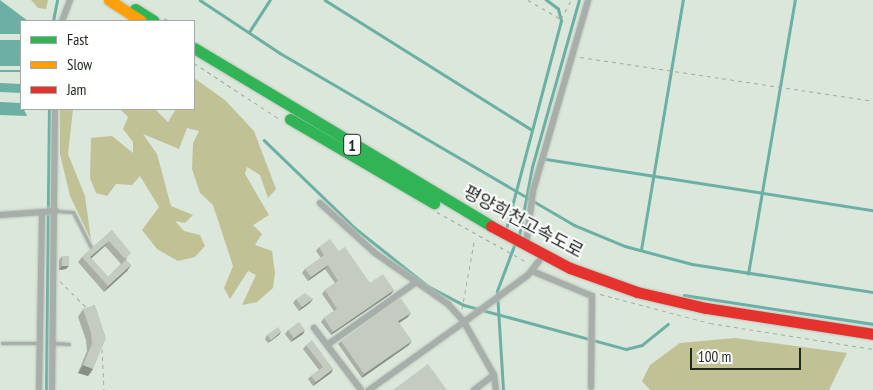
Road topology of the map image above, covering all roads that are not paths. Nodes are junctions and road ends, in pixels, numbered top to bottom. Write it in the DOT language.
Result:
graph roads {
  1 [pos="70,0"];
  2 [pos="109,0"];
  3 [pos="122,0"];
  4 [pos="588,0"];
  5 [pos="62,20"];
  6 [pos="139,20"];
  7 [pos="152,20"];
  8 [pos="195,49"];
  9 [pos="195,58"];
  10 [pos="55,110"];
  11 [pos="320,203"];
  12 [pos="56,211"];
  13 [pos="42,212"];
  14 [pos="0,215"];
  15 [pos="91,247"];
  16 [pos="515,247"];
  17 [pos="539,260"];
  18 [pos="532,271"];
  19 [pos="415,283"];
  20 [pos="464,322"];
  21 [pos="314,328"];
  22 [pos="873,334"];
  23 [pos="873,341"];
  24 [pos="2,343"];
  25 [pos="39,343"];
  26 [pos="53,343"];
  27 [pos="69,344"];
  28 [pos="327,345"];
  29 [pos="494,375"];
  30 [pos="591,387"];
  31 [pos="39,390"];
  32 [pos="52,390"];
  33 [pos="361,390"];
  34 [pos="369,390"];
  35 [pos="474,390"];
  36 [pos="496,390"];
  1 -- 5 [label="street"];
  2 -- 6 [label="highway"];
  3 -- 7 [label="highway"];
  4 -- 16 [label="street"];
  8 -- 16 [label="highway, 평양희천고속도로 / 1"];
  9 -- 16 [label="highway, 평양희천고속도로 / 1"];
  10 -- 12 [label="street"];
  11 -- 19 [label="street"];
  12 -- 13 [label="street"];
  12 -- 15 [label="lane"];
  12 -- 26 [label="street"];
  13 -- 14 [label="street"];
  13 -- 25 [label="street"];
  16 -- 17 [label="highway, 평양희천고속도로 / 1"];
  16 -- 22 [label="highway, 평양희천고속도로 / 1"];
  17 -- 18 [label="street"];
  17 -- 23 [label="highway, 평양희천고속도로 / 1"];
  18 -- 20 [label="street"];
  18 -- 30 [label="street"];
  19 -- 20 [label="street"];
  19 -- 28 [label="street"];
  20 -- 29 [label="street"];
  20 -- 34 [label="street"];
  21 -- 28 [label="street"];
  24 -- 25 [label="lane"];
  25 -- 26 [label="street"];
  25 -- 31 [label="street"];
  26 -- 27 [label="lane"];
  26 -- 32 [label="street"];
  28 -- 33 [label="street"];
  29 -- 35 [label="street"];
  29 -- 36 [label="street"];
}
